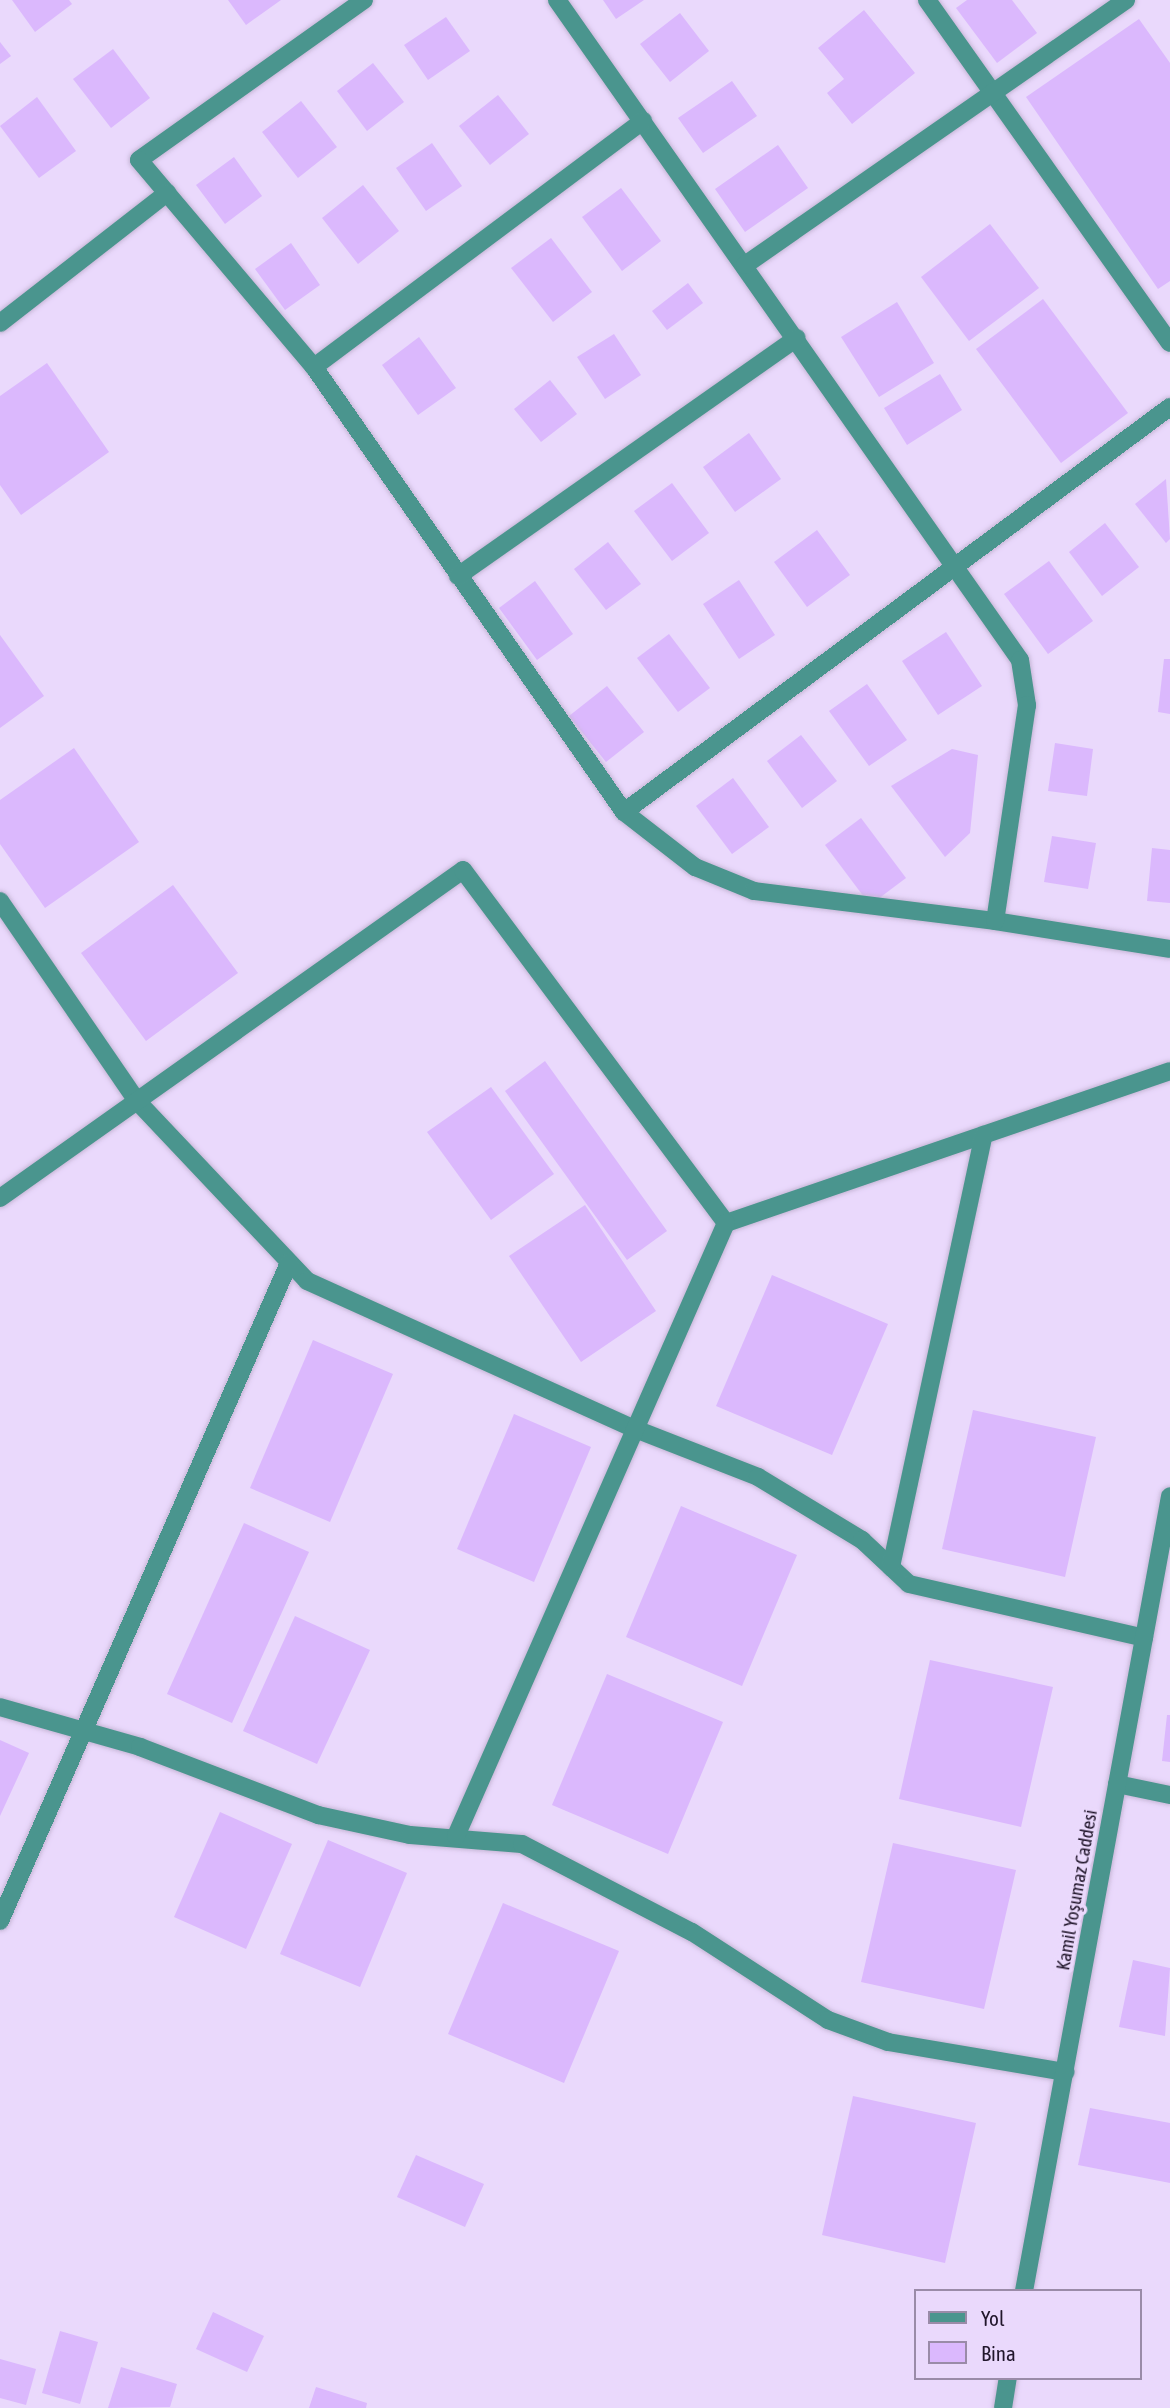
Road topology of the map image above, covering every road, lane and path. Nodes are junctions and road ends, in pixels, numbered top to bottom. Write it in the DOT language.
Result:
graph roads {
  1 [pos="364,0"];
  2 [pos="557,0"];
  3 [pos="927,0"];
  4 [pos="1126,0"];
  5 [pos="993,93"];
  6 [pos="643,121"];
  7 [pos="167,193"];
  8 [pos="745,265"];
  9 [pos="0,323"];
  10 [pos="797,338"];
  11 [pos="1170,343"];
  12 [pos="314,367"];
  13 [pos="1170,407"];
  14 [pos="955,566"];
  15 [pos="458,576"];
  16 [pos="624,812"];
  17 [pos="0,901"];
  18 [pos="995,921"];
  19 [pos="1170,949"];
  20 [pos="1170,1072"];
  21 [pos="137,1101"];
  22 [pos="984,1135"];
  23 [pos="0,1198"];
  24 [pos="726,1223"];
  25 [pos="289,1263"];
  26 [pos="635,1429"];
  27 [pos="1170,1496"];
  28 [pos="891,1567"];
  29 [pos="1144,1638"];
  30 [pos="0,1707"];
  31 [pos="80,1730"];
  32 [pos="1117,1784"];
  33 [pos="1170,1795"];
  34 [pos="456,1836"];
  35 [pos="0,1921"];
  36 [pos="1065,2072"];
  37 [pos="1024,2289"];
  38 [pos="1008,2380"];
  39 [pos="1003,2408"];
  1 -- 7 [label="street"];
  2 -- 6 [label="street"];
  3 -- 5 [label="street"];
  4 -- 5 [label="street"];
  5 -- 8 [label="street"];
  5 -- 11 [label="street"];
  6 -- 8 [label="street"];
  6 -- 12 [label="street"];
  7 -- 9 [label="street"];
  7 -- 12 [label="street"];
  8 -- 10 [label="street"];
  10 -- 14 [label="street"];
  10 -- 15 [label="street"];
  12 -- 15 [label="street"];
  13 -- 14 [label="street"];
  14 -- 16 [label="street"];
  14 -- 18 [label="street"];
  15 -- 16 [label="street"];
  16 -- 18 [label="street"];
  17 -- 21 [label="street"];
  18 -- 19 [label="street"];
  20 -- 22 [label="street"];
  21 -- 23 [label="street"];
  21 -- 24 [label="street"];
  21 -- 25 [label="street"];
  22 -- 24 [label="street"];
  22 -- 28 [label="street"];
  24 -- 26 [label="street"];
  25 -- 26 [label="street"];
  25 -- 31 [label="street"];
  26 -- 28 [label="street"];
  26 -- 34 [label="street"];
  27 -- 29 [label="street, Kamil Yoşumaz Caddesi"];
  28 -- 29 [label="street"];
  29 -- 32 [label="street, Kamil Yoşumaz Caddesi"];
  30 -- 31 [label="street"];
  31 -- 34 [label="street"];
  31 -- 35 [label="street"];
  32 -- 33 [label="street"];
  32 -- 36 [label="street, Kamil Yoşumaz Caddesi"];
  34 -- 36 [label="street"];
  36 -- 37 [label="street, Kamil Yoşumaz Caddesi"];
  38 -- 39 [label="street"];
}
